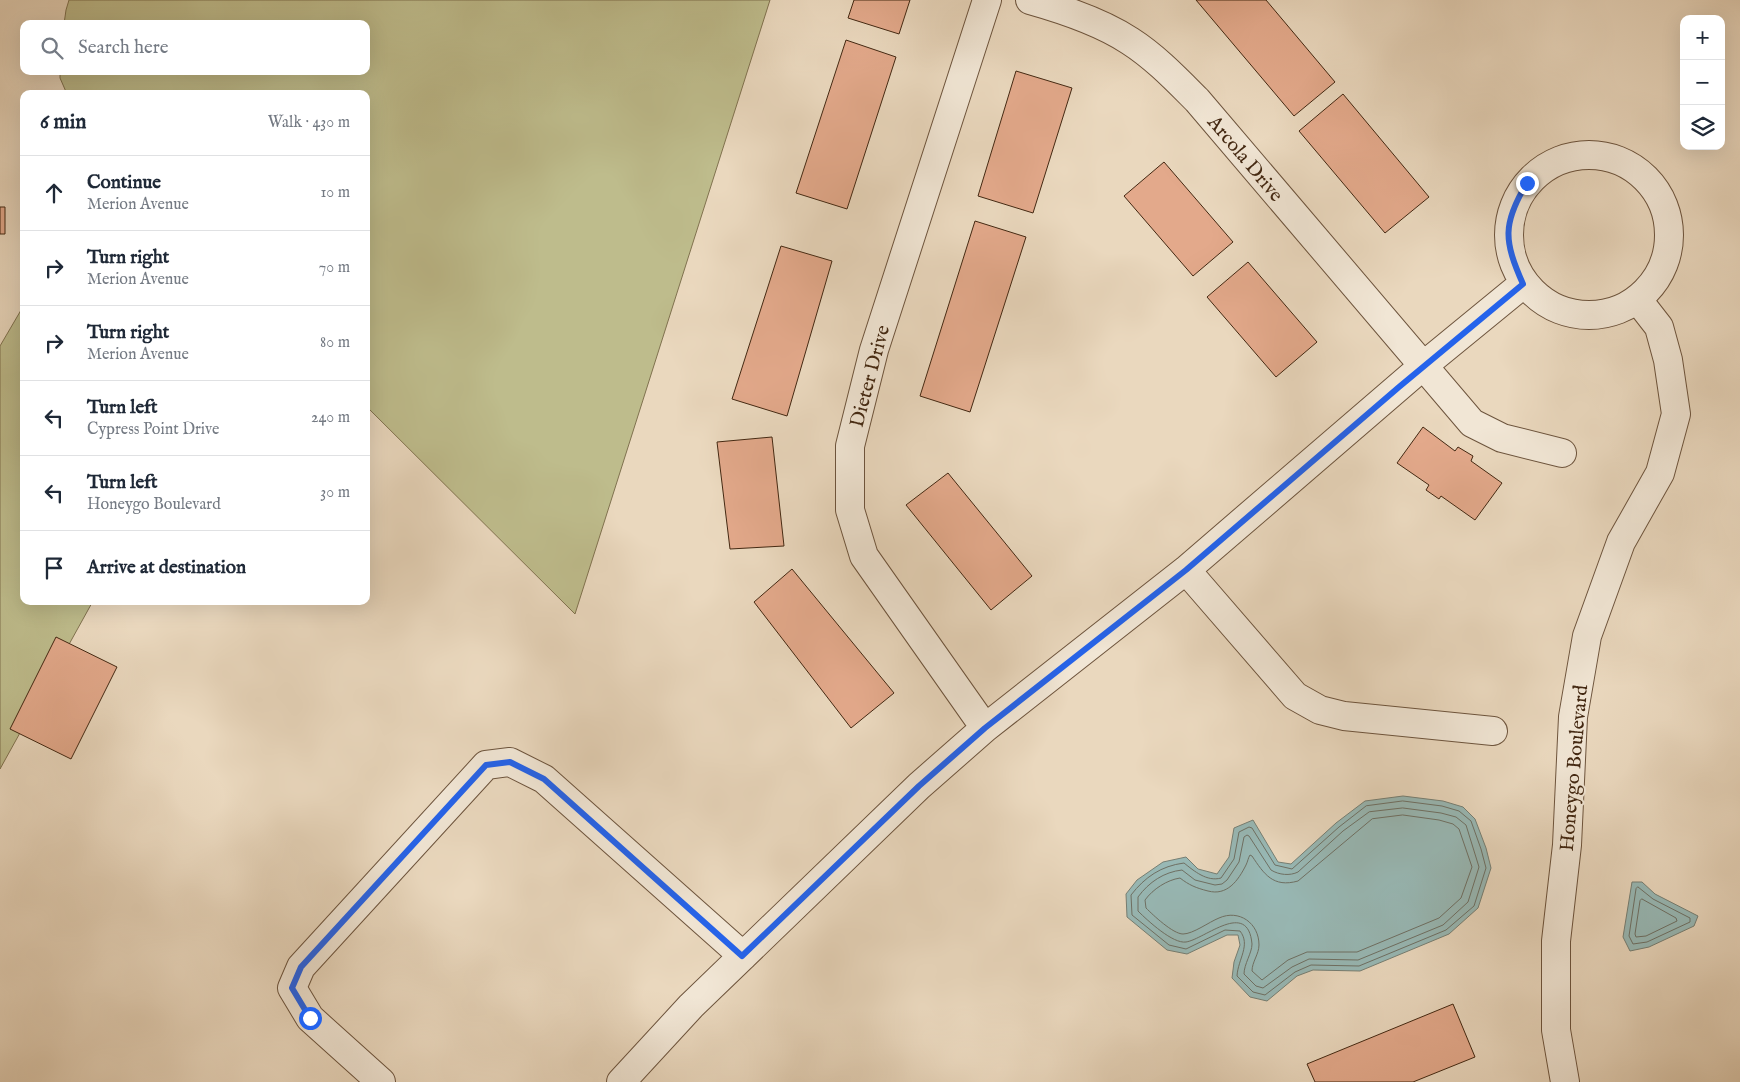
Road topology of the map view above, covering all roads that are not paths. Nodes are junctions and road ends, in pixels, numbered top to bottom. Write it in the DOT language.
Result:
graph roads {
  1 [pos="987,0"];
  2 [pos="1030,0"];
  3 [pos="1523,284"];
  4 [pos="1638,300"];
  5 [pos="1424,366"];
  6 [pos="1562,453"];
  7 [pos="1186,570"];
  8 [pos="985,728"];
  9 [pos="1493,731"];
  10 [pos="742,956"];
  11 [pos="381,1082"];
  12 [pos="620,1082"];
  13 [pos="1565,1082"];
  1 -- 8 [label="street, Dieter Drive"];
  2 -- 5 [label="street, Arcola Drive"];
  3 -- 4 [label="street"];
  3 -- 4 [label="street"];
  3 -- 5 [label="street"];
  4 -- 13 [label="street, Honeygo Boulevard"];
  5 -- 6 [label="street, Arcola Drive"];
  5 -- 7 [label="street"];
  7 -- 8 [label="street"];
  7 -- 9 [label="street"];
  8 -- 10 [label="street"];
  10 -- 11 [label="street"];
  10 -- 12 [label="street"];
}
